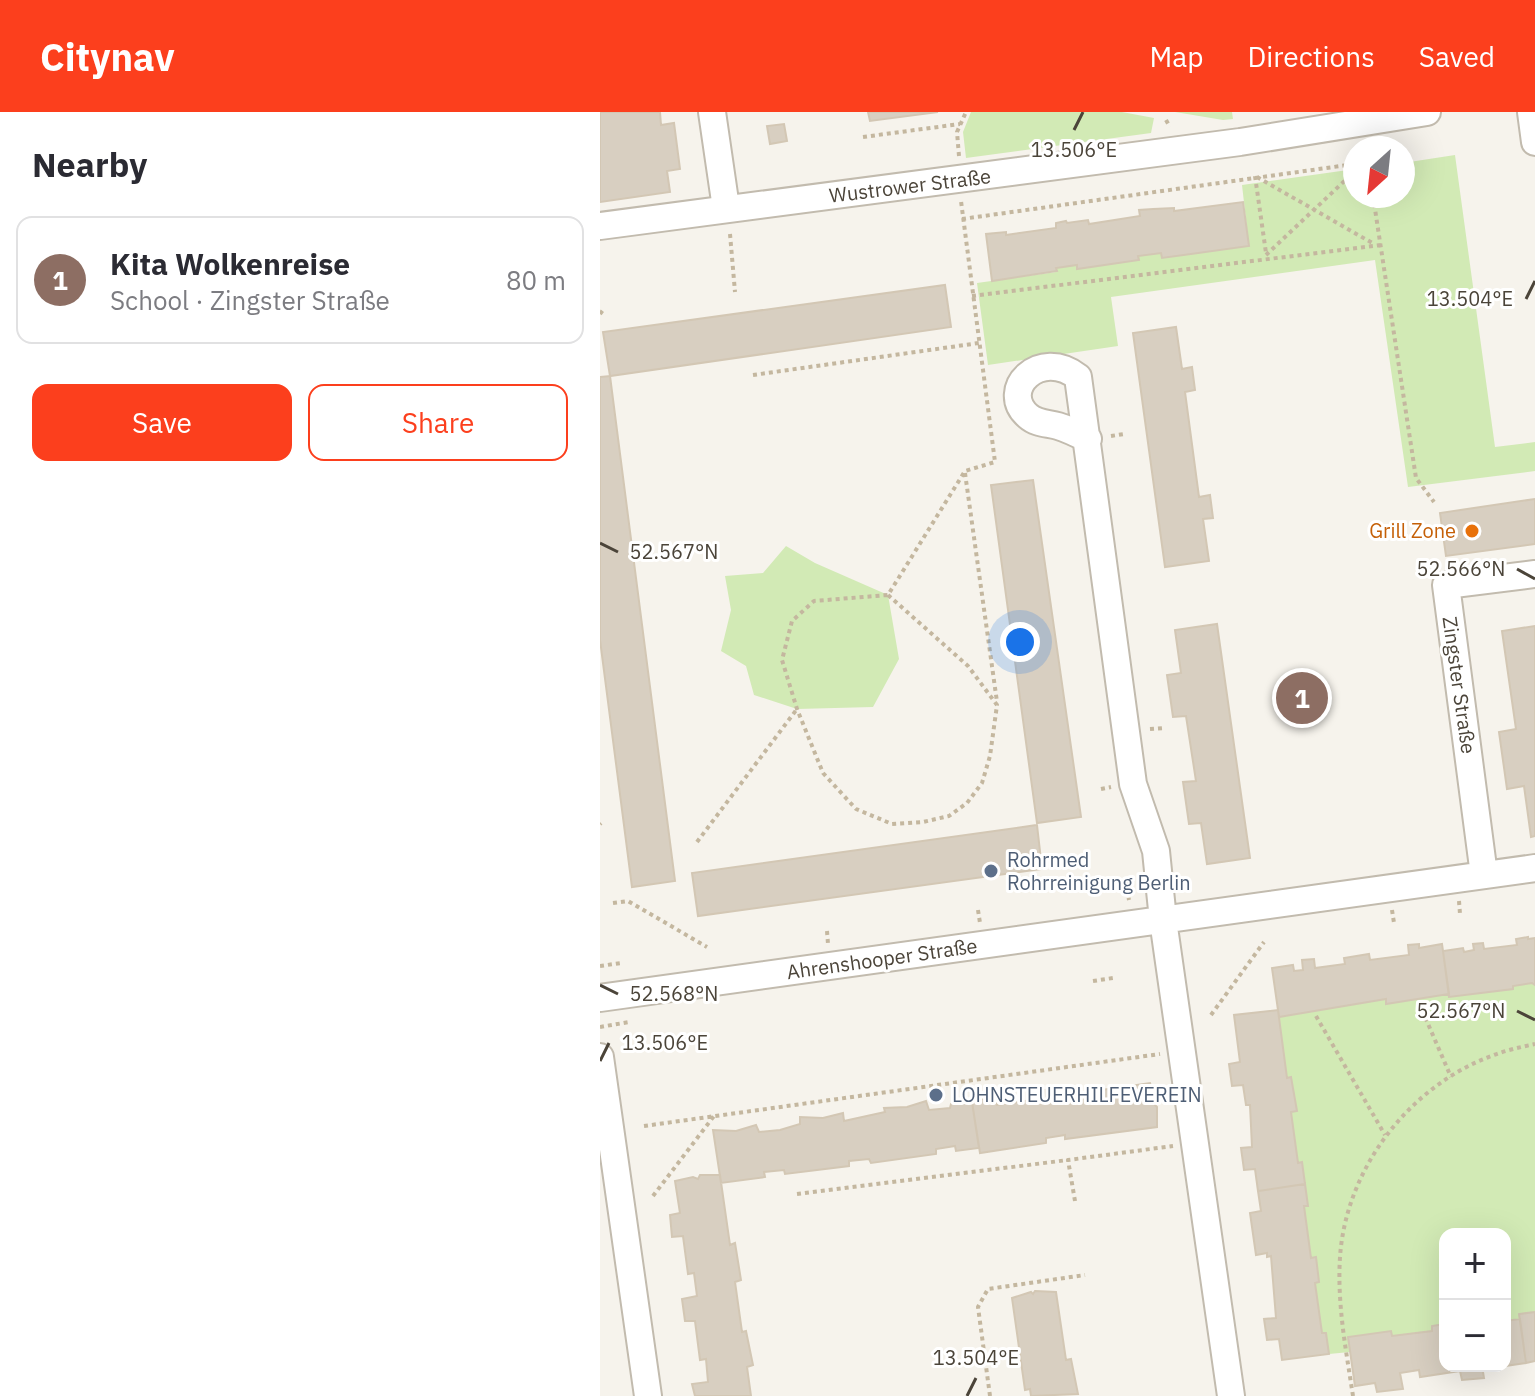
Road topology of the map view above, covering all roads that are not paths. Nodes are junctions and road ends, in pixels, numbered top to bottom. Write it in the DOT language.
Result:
graph roads {
  1 [pos="712,112"];
  2 [pos="1427,112"];
  3 [pos="1531,112"];
  4 [pos="1535,142"];
  5 [pos="726,208"];
  6 [pos="600,226"];
  7 [pos="1088,439"];
  8 [pos="1535,574"];
  9 [pos="1535,868"];
  10 [pos="1484,875"];
  11 [pos="1163,920"];
  12 [pos="600,998"];
  13 [pos="600,1057"];
  14 [pos="648,1396"];
  15 [pos="1231,1396"];
  1 -- 5 [label="street"];
  2 -- 5 [label="street, Wustrower Straße"];
  3 -- 4 [label="street"];
  5 -- 6 [label="street, Wustrower Straße"];
  7 -- 11 [label="street"];
  8 -- 10 [label="street, Zingster Straße"];
  9 -- 10 [label="street, Ahrenshooper Straße"];
  10 -- 11 [label="street, Ahrenshooper Straße"];
  11 -- 12 [label="street, Ahrenshooper Straße"];
  11 -- 15 [label="street"];
  13 -- 14 [label="street"];
}
